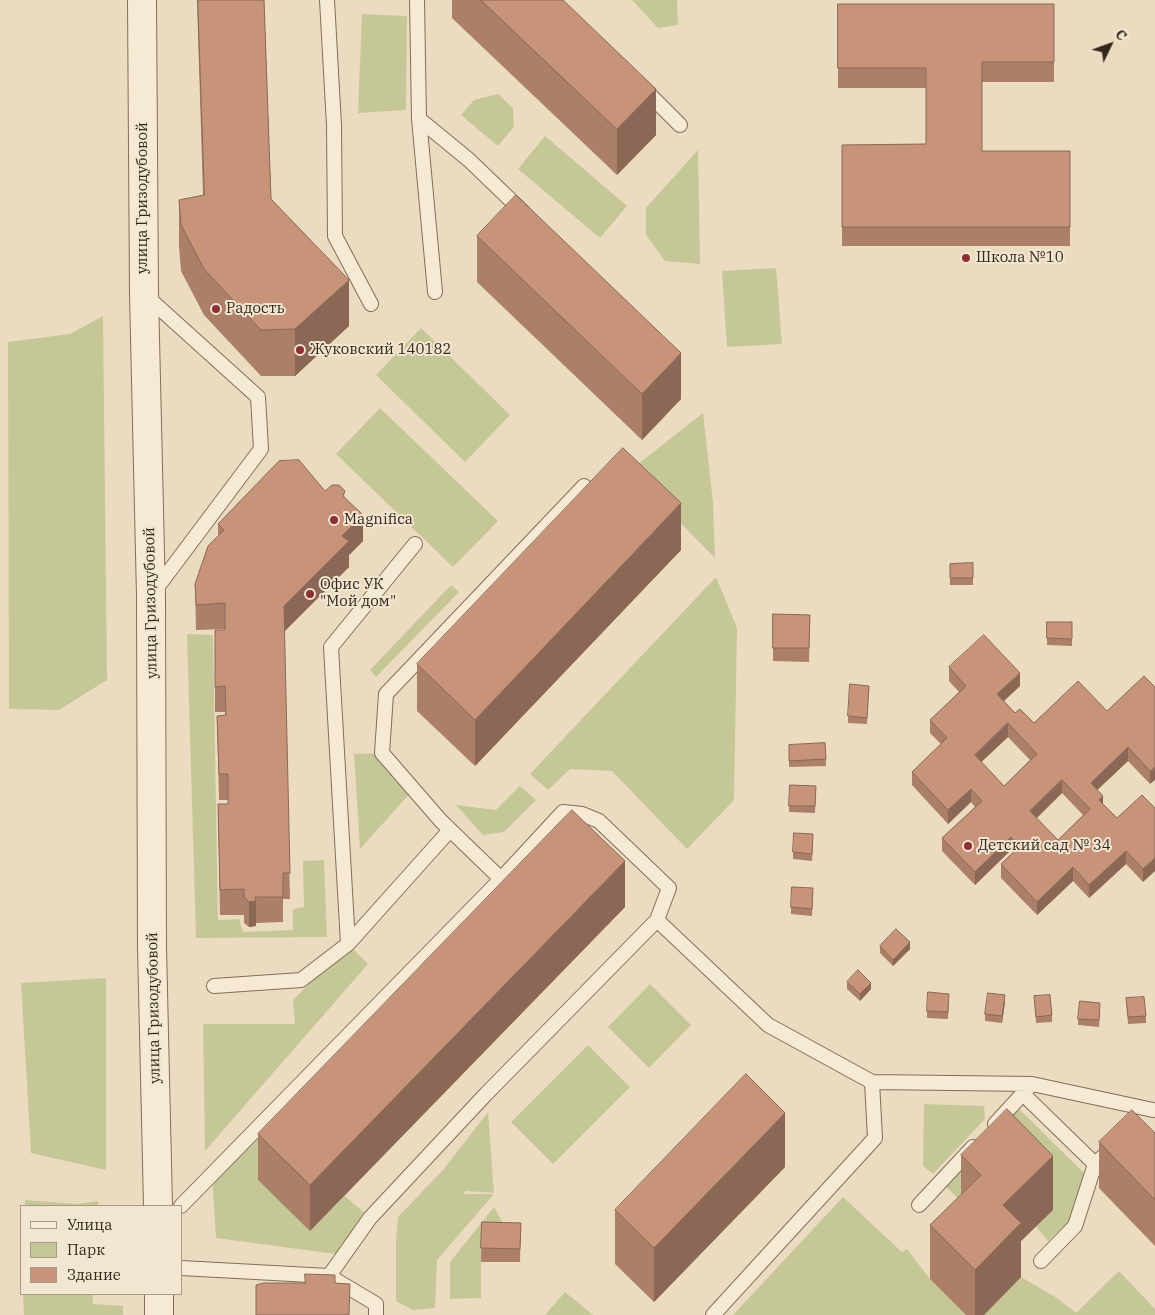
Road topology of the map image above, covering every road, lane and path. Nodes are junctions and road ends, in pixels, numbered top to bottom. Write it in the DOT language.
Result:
graph roads {
  1 [pos="142,0"];
  2 [pos="327,0"];
  3 [pos="417,0"];
  4 [pos="631,76"];
  5 [pos="419,119"];
  6 [pos="680,125"];
  7 [pos="530,219"];
  8 [pos="435,292"];
  9 [pos="144,294"];
  10 [pos="371,304"];
  11 [pos="584,486"];
  12 [pos="416,544"];
  13 [pos="151,596"];
  14 [pos="450,830"];
  15 [pos="501,880"];
  16 [pos="657,920"];
  17 [pos="348,944"];
  18 [pos="214,986"];
  19 [pos="872,1082"];
  20 [pos="1027,1089"];
  21 [pos="1154,1110"];
  22 [pos="1138,1124"];
  23 [pos="1124,1137"];
  24 [pos="1095,1164"];
  25 [pos="158,1205"];
  26 [pos="182,1205"];
  27 [pos="919,1205"];
  28 [pos="1041,1261"];
  29 [pos="182,1268"];
  30 [pos="329,1276"];
  31 [pos="159,1295"];
  32 [pos="159,1315"];
  33 [pos="376,1315"];
  34 [pos="713,1315"];
  1 -- 9 [label="street, улица Гризодубовой"];
  2 -- 10 [label="lane"];
  3 -- 5 [label="lane"];
  4 -- 6 [label="lane"];
  5 -- 7 [label="lane"];
  5 -- 8 [label="lane"];
  9 -- 13 [label="street, улица Гризодубовой"];
  9 -- 13 [label="lane"];
  11 -- 14 [label="lane"];
  12 -- 17 [label="lane"];
  13 -- 25 [label="street, улица Гризодубовой"];
  14 -- 15 [label="lane"];
  14 -- 17 [label="lane"];
  15 -- 16 [label="lane"];
  15 -- 26 [label="lane"];
  16 -- 19 [label="lane"];
  16 -- 30 [label="lane"];
  17 -- 18 [label="lane"];
  19 -- 20 [label="lane"];
  19 -- 34 [label="lane"];
  20 -- 21 [label="lane"];
  20 -- 24 [label="lane"];
  20 -- 27 [label="lane"];
  21 -- 22 [label="lane"];
  23 -- 24 [label="lane"];
  24 -- 28 [label="lane"];
  29 -- 30 [label="lane"];
  30 -- 33 [label="lane"];
  31 -- 32 [label="street"];
}
